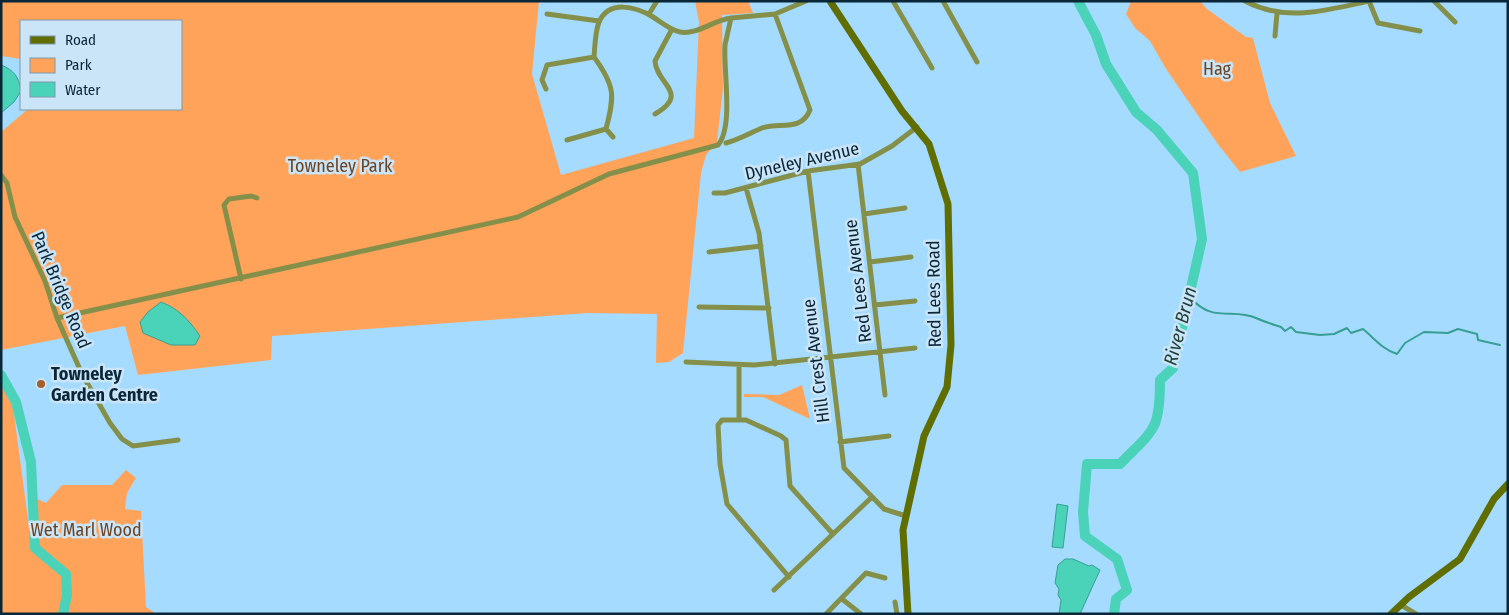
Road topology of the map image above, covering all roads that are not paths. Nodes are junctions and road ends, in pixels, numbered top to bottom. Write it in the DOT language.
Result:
graph roads {
  1 [pos="657,1"];
  2 [pos="806,1"];
  3 [pos="830,1"];
  4 [pos="894,1"];
  5 [pos="943,1"];
  6 [pos="1245,1"];
  7 [pos="1369,1"];
  8 [pos="1434,1"];
  9 [pos="619,2"];
  10 [pos="1339,4"];
  11 [pos="1277,13"];
  12 [pos="547,14"];
  13 [pos="649,14"];
  14 [pos="775,14"];
  15 [pos="731,18"];
  16 [pos="599,21"];
  17 [pos="1414,22"];
  18 [pos="1454,22"];
  19 [pos="672,29"];
  20 [pos="1413,30"];
  21 [pos="1420,31"];
  22 [pos="1275,36"];
  23 [pos="594,57"];
  24 [pos="977,62"];
  25 [pos="932,68"];
  26 [pos="546,89"];
  27 [pos="655,114"];
  28 [pos="917,128"];
  29 [pos="606,129"];
  30 [pos="613,136"];
  31 [pos="567,140"];
  32 [pos="726,143"];
  33 [pos="858,164"];
  34 [pos="808,171"];
  35 [pos="1,175"];
  36 [pos="746,188"];
  37 [pos="714,193"];
  38 [pos="257,198"];
  39 [pos="905,208"];
  40 [pos="864,214"];
  41 [pos="761,246"];
  42 [pos="709,252"];
  43 [pos="911,257"];
  44 [pos="870,262"];
  45 [pos="241,279"];
  46 [pos="915,301"];
  47 [pos="875,305"];
  48 [pos="699,307"];
  49 [pos="769,308"];
  50 [pos="57,318"];
  51 [pos="915,348"];
  52 [pos="880,352"];
  53 [pos="829,358"];
  54 [pos="686,362"];
  55 [pos="775,364"];
  56 [pos="739,366"];
  57 [pos="885,395"];
  58 [pos="739,420"];
  59 [pos="889,436"];
  60 [pos="178,440"];
  61 [pos="840,442"];
  62 [pos="1508,484"];
  63 [pos="872,497"];
  64 [pos="906,516"];
  65 [pos="833,534"];
  66 [pos="789,577"];
  67 [pos="885,578"];
  68 [pos="774,590"];
  69 [pos="842,599"];
  70 [pos="895,602"];
  71 [pos="1401,605"];
  72 [pos="826,614"];
  73 [pos="861,614"];
  74 [pos="897,614"];
  75 [pos="908,614"];
  76 [pos="1391,614"];
  77 [pos="1416,614"];
  1 -- 13 [label="street"];
  2 -- 14 [label="street"];
  3 -- 28 [label="street, Red Lees Road"];
  4 -- 25 [label="street"];
  5 -- 24 [label="street"];
  6 -- 11 [label="street"];
  7 -- 10 [label="street"];
  7 -- 20 [label="street"];
  8 -- 18 [label="street"];
  9 -- 13 [label="street"];
  9 -- 16 [label="street"];
  10 -- 11 [label="street"];
  11 -- 22 [label="street"];
  12 -- 16 [label="street"];
  13 -- 19 [label="street"];
  14 -- 15 [label="street"];
  14 -- 32 [label="street"];
  15 -- 19 [label="street"];
  15 -- 45 [label="street"];
  16 -- 23 [label="street"];
  17 -- 20 [label="street"];
  19 -- 27 [label="street"];
  20 -- 21 [label="street"];
  23 -- 26 [label="street"];
  23 -- 29 [label="street"];
  28 -- 33 [label="street, Dyneley Avenue"];
  28 -- 64 [label="street, Red Lees Road"];
  29 -- 30 [label="street"];
  29 -- 31 [label="street"];
  33 -- 34 [label="street, Dyneley Avenue"];
  33 -- 40 [label="street, Red Lees Avenue"];
  34 -- 36 [label="street, Dyneley Avenue"];
  34 -- 53 [label="street, Hill Crest Avenue"];
  35 -- 50 [label="street, Park Bridge Road"];
  36 -- 37 [label="street, Dyneley Avenue"];
  36 -- 41 [label="street"];
  38 -- 45 [label="street"];
  39 -- 40 [label="street"];
  40 -- 44 [label="street, Red Lees Avenue"];
  41 -- 42 [label="street"];
  41 -- 49 [label="street"];
  43 -- 44 [label="street"];
  44 -- 47 [label="street, Red Lees Avenue"];
  45 -- 50 [label="street"];
  46 -- 47 [label="street"];
  47 -- 52 [label="street, Red Lees Avenue"];
  48 -- 49 [label="street"];
  49 -- 55 [label="street"];
  50 -- 60 [label="street, Park Bridge Road"];
  51 -- 52 [label="street"];
  52 -- 53 [label="street"];
  52 -- 57 [label="street, Red Lees Avenue"];
  53 -- 55 [label="street"];
  53 -- 61 [label="street, Hill Crest Avenue"];
  54 -- 56 [label="street"];
  55 -- 56 [label="street"];
  56 -- 58 [label="street"];
  58 -- 65 [label="street"];
  58 -- 66 [label="street"];
  59 -- 61 [label="street"];
  61 -- 63 [label="street, Hill Crest Avenue"];
  62 -- 71 [label="street"];
  63 -- 64 [label="street, Hill Crest Avenue"];
  63 -- 65 [label="street"];
  64 -- 75 [label="street, Red Lees Road"];
  65 -- 66 [label="street"];
  66 -- 68 [label="street"];
  67 -- 69 [label="street"];
  69 -- 72 [label="street"];
  69 -- 73 [label="street"];
  70 -- 74 [label="street"];
  71 -- 76 [label="street"];
  71 -- 77 [label="street"];
}
